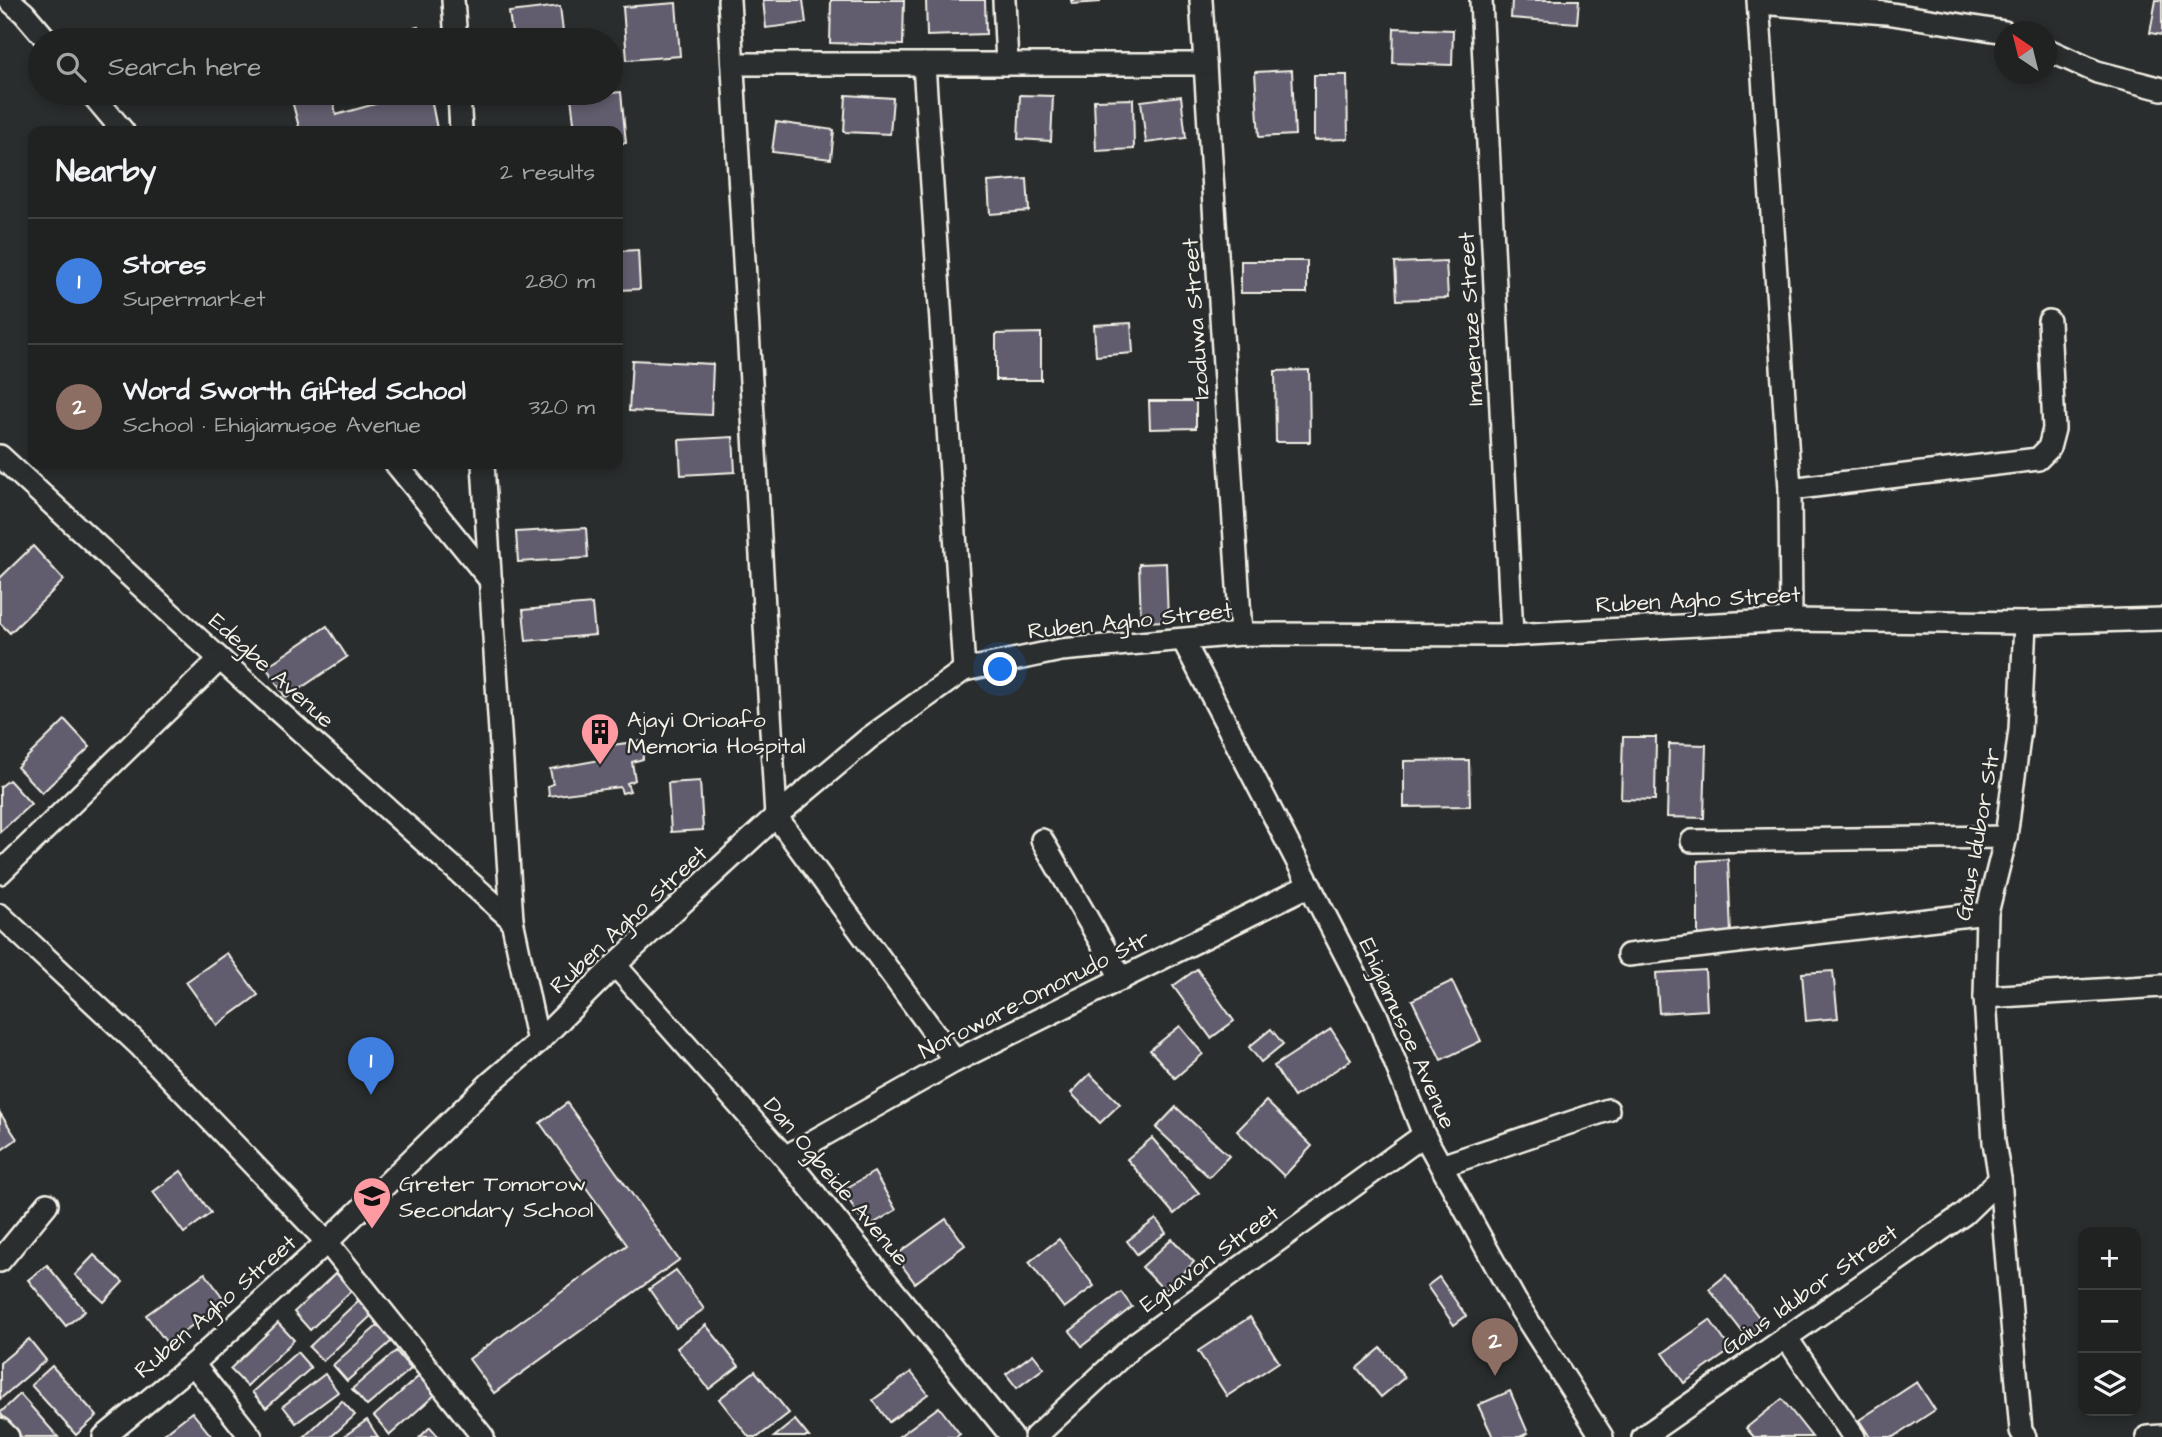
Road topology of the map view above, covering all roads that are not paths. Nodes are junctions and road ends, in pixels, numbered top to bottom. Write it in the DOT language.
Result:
graph roads {
  1 [pos="9,0"];
  2 [pos="453,0"];
  3 [pos="729,0"];
  4 [pos="1004,0"];
  5 [pos="1201,0"];
  6 [pos="1481,0"];
  7 [pos="1758,1"];
  8 [pos="37,28"];
  9 [pos="455,28"];
  10 [pos="1994,30"];
  11 [pos="2057,54"];
  12 [pos="733,64"];
  13 [pos="923,64"];
  14 [pos="1007,64"];
  15 [pos="1205,64"];
  16 [pos="2162,89"];
  17 [pos="101,105"];
  18 [pos="459,105"];
  19 [pos="119,126"];
  20 [pos="459,126"];
  21 [pos="2049,321"];
  22 [pos="0,456"];
  23 [pos="400,469"];
  24 [pos="483,469"];
  25 [pos="1790,489"];
  26 [pos="491,581"];
  27 [pos="2162,619"];
  28 [pos="1791,620"];
  29 [pos="2025,623"];
  30 [pos="1241,634"];
  31 [pos="1512,635"];
  32 [pos="1183,640"];
  33 [pos="220,659"];
  34 [pos="964,670"];
  35 [pos="776,816"];
  36 [pos="2006,836"];
  37 [pos="1042,841"];
  38 [pos="1692,841"];
  39 [pos="0,873"];
  40 [pos="1310,885"];
  41 [pos="1987,913"];
  42 [pos="0,915"];
  43 [pos="512,920"];
  44 [pos="1628,955"];
  45 [pos="614,965"];
  46 [pos="1122,979"];
  47 [pos="2162,986"];
  48 [pos="1984,997"];
  49 [pos="538,1042"];
  50 [pos="955,1061"];
  51 [pos="1608,1110"];
  52 [pos="1424,1135"];
  53 [pos="785,1157"];
  54 [pos="1441,1166"];
  55 [pos="2000,1179"];
  56 [pos="47,1204"];
  57 [pos="327,1242"];
  58 [pos="0,1261"];
  59 [pos="1786,1337"];
  60 [pos="193,1364"];
  61 [pos="0,1429"];
  62 [pos="2162,1436"];
  63 [pos="8,1437"];
  64 [pos="104,1437"];
  65 [pos="250,1437"];
  66 [pos="483,1437"];
  67 [pos="1012,1437"];
  68 [pos="1035,1437"];
  69 [pos="1602,1437"];
  70 [pos="1643,1437"];
  71 [pos="1854,1437"];
  72 [pos="2025,1437"];
  73 [pos="2147,1437"];
  1 -- 8 [label="street"];
  2 -- 9 [label="street"];
  3 -- 12 [label="street"];
  4 -- 14 [label="street"];
  5 -- 15 [label="street, Izoduwa Street"];
  6 -- 31 [label="street, Imueruze Street"];
  7 -- 10 [label="street"];
  7 -- 25 [label="street"];
  11 -- 16 [label="street"];
  12 -- 13 [label="street"];
  12 -- 35 [label="street"];
  13 -- 14 [label="street"];
  13 -- 34 [label="street"];
  14 -- 15 [label="street"];
  15 -- 30 [label="street, Izoduwa Street"];
  17 -- 19 [label="street"];
  18 -- 20 [label="street"];
  21 -- 25 [label="street"];
  22 -- 33 [label="street, Edegbe Avenue"];
  23 -- 26 [label="street"];
  24 -- 26 [label="street"];
  25 -- 28 [label="street"];
  26 -- 43 [label="street"];
  27 -- 29 [label="street, Ruben Agho Street"];
  28 -- 29 [label="street, Ruben Agho Street"];
  28 -- 31 [label="street, Ruben Agho Street"];
  29 -- 36 [label="street, Gaius Idubor Str"];
  30 -- 31 [label="street, Ruben Agho Street"];
  30 -- 32 [label="street, Ruben Agho Street"];
  32 -- 34 [label="street, Ruben Agho Street"];
  32 -- 40 [label="street, Ehigiamusoe Avenue"];
  33 -- 39 [label="street"];
  33 -- 43 [label="street, Edegbe Avenue"];
  34 -- 35 [label="street, Ruben Agho Street"];
  35 -- 45 [label="street, Ruben Agho Street"];
  35 -- 50 [label="street"];
  36 -- 38 [label="street"];
  36 -- 41 [label="street, Gaius Idubor Str"];
  37 -- 46 [label="street"];
  40 -- 46 [label="street, Noroware-Omonudo Str"];
  40 -- 52 [label="street, Ehigiamusoe Avenue"];
  41 -- 44 [label="street"];
  41 -- 48 [label="street, Gaius Idubor Str"];
  42 -- 57 [label="street"];
  43 -- 49 [label="street"];
  45 -- 49 [label="street, Ruben Agho Street"];
  45 -- 53 [label="street, Dan Ogbeide Avenue"];
  46 -- 50 [label="street, Noroware-Omonudo Str"];
  47 -- 48 [label="street"];
  48 -- 55 [label="street, Gaius Idubor Str"];
  49 -- 57 [label="street, Ruben Agho Street"];
  50 -- 53 [label="street, Noroware-Omonudo Str"];
  51 -- 54 [label="street"];
  52 -- 54 [label="street, Ehigiamusoe Avenue"];
  52 -- 68 [label="street, Eguavon Street"];
  53 -- 67 [label="street, Dan Ogbeide Avenue"];
  54 -- 69 [label="street, Ehigiamusoe Avenue"];
  55 -- 59 [label="street, Gaius Idubor Street"];
  55 -- 72 [label="street, Gaius Idubor Str"];
  56 -- 58 [label="street"];
  57 -- 60 [label="street, Ruben Agho Street"];
  57 -- 66 [label="street"];
  59 -- 70 [label="street, Gaius Idubor Street"];
  59 -- 71 [label="street"];
  60 -- 64 [label="street, Ruben Agho Street"];
  60 -- 65 [label="street"];
  61 -- 63 [label="street"];
  62 -- 73 [label="street"];
}
